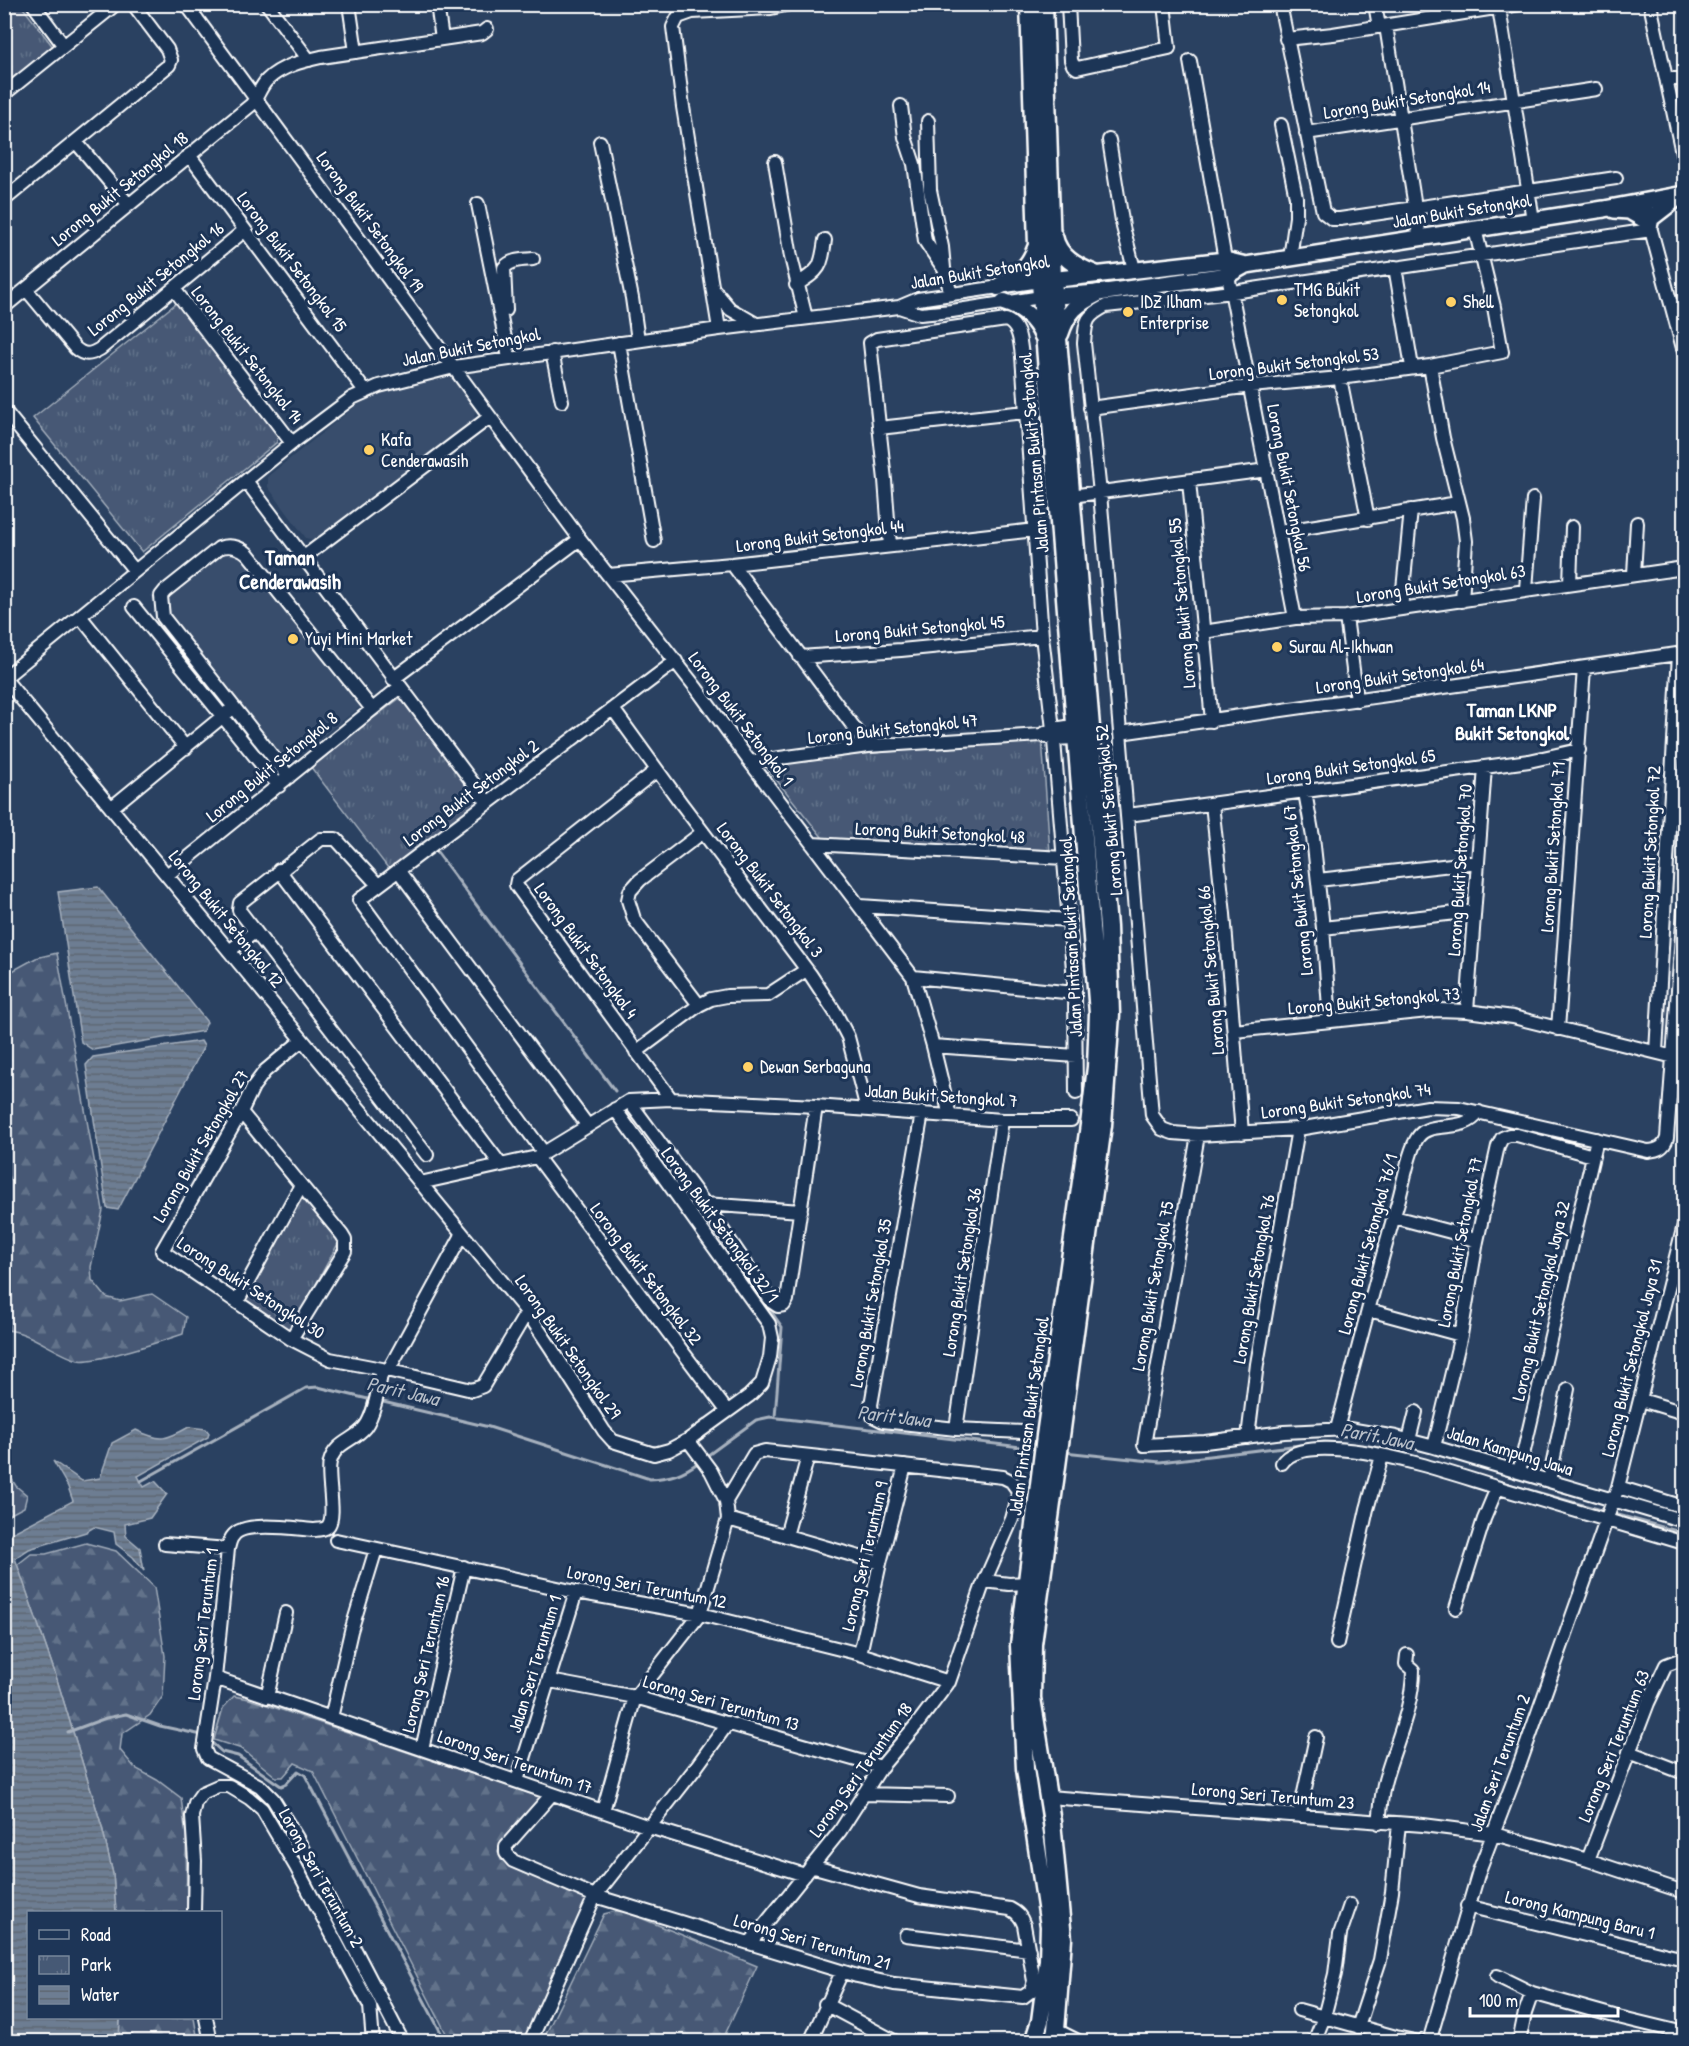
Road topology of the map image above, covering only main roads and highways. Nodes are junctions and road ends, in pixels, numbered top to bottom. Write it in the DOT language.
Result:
graph roads {
  1 [pos="1029,4"];
  2 [pos="1044,4"];
  3 [pos="1052,223"];
  4 [pos="1037,245"];
  5 [pos="1095,274"];
  6 [pos="1047,289"];
  7 [pos="1098,293"];
  8 [pos="1051,337"];
  9 [pos="1053,1438"];
  10 [pos="1050,1463"];
  11 [pos="1052,1822"];
  12 [pos="1034,1830"];
  13 [pos="1054,2036"];
  14 [pos="1033,2042"];
  1 -- 4 [label="main road, Jalan Pintasan Bukit Setongkol"];
  2 -- 3 [label="main road, Jalan Pintasan Bukit Setongkol"];
  3 -- 5 [label="main road"];
  3 -- 6 [label="main road, Jalan Pintasan Bukit Setongkol"];
  4 -- 6 [label="main road, Jalan Pintasan Bukit Setongkol"];
  4 -- 8 [label="main road"];
  6 -- 8 [label="main road, Jalan Pintasan Bukit Setongkol"];
  7 -- 8 [label="main road"];
  8 -- 9 [label="main road, Jalan Pintasan Bukit Setongkol"];
  8 -- 9 [label="main road, Jalan Pintasan Bukit Setongkol"];
  9 -- 10 [label="main road, Jalan Pintasan Bukit Setongkol"];
  10 -- 11 [label="main road, Jalan Pintasan Bukit Setongkol"];
  10 -- 12 [label="main road, Jalan Pintasan Bukit Setongkol"];
  11 -- 12 [label="main road"];
  11 -- 13 [label="main road, Jalan Pintasan Bukit Setongkol"];
  12 -- 14 [label="main road, Jalan Pintasan Bukit Setongkol"];
}
